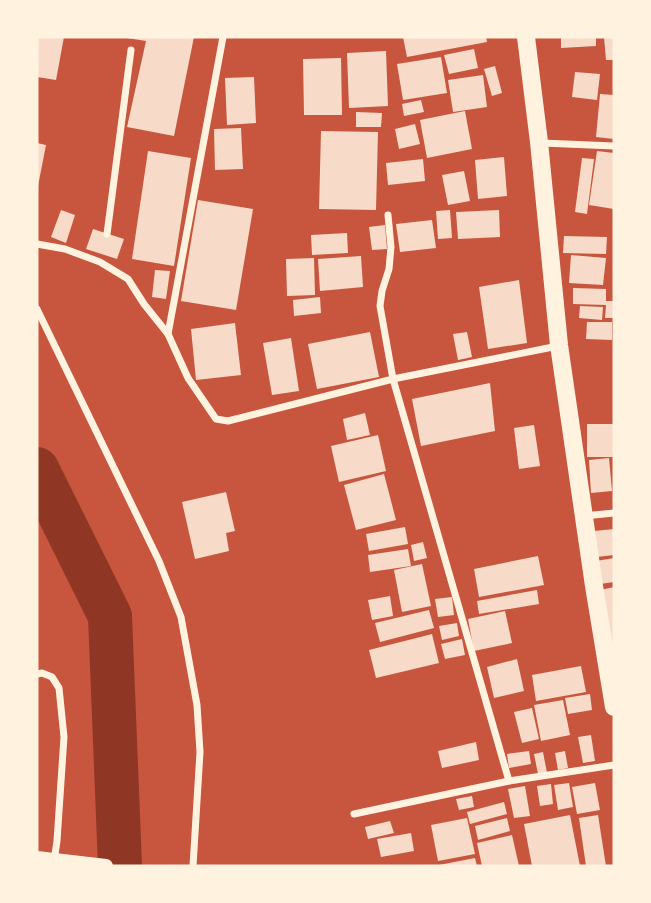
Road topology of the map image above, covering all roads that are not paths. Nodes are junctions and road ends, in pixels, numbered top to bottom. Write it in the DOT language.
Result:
graph roads {
  1 [pos="223,37"];
  2 [pos="526,37"];
  3 [pos="131,50"];
  4 [pos="539,142"];
  5 [pos="614,146"];
  6 [pos="388,215"];
  7 [pos="107,234"];
  8 [pos="37,244"];
  9 [pos="37,309"];
  10 [pos="168,334"];
  11 [pos="559,345"];
  12 [pos="393,379"];
  13 [pos="614,513"];
  14 [pos="584,516"];
  15 [pos="37,674"];
  16 [pos="614,707"];
  17 [pos="614,765"];
  18 [pos="509,781"];
  19 [pos="354,814"];
  20 [pos="37,859"];
  21 [pos="53,866"];
  22 [pos="106,866"];
  23 [pos="193,866"];
  1 -- 10 [label="street"];
  2 -- 4 [label="main road"];
  3 -- 7 [label="street"];
  4 -- 5 [label="street"];
  4 -- 11 [label="main road"];
  6 -- 12 [label="street"];
  8 -- 10 [label="street"];
  9 -- 23 [label="street"];
  10 -- 12 [label="street"];
  11 -- 12 [label="street"];
  11 -- 14 [label="main road"];
  12 -- 18 [label="street"];
  13 -- 14 [label="street"];
  14 -- 16 [label="main road"];
  15 -- 21 [label="street"];
  17 -- 18 [label="street"];
  18 -- 19 [label="street"];
  20 -- 22 [label="main road"];
}
